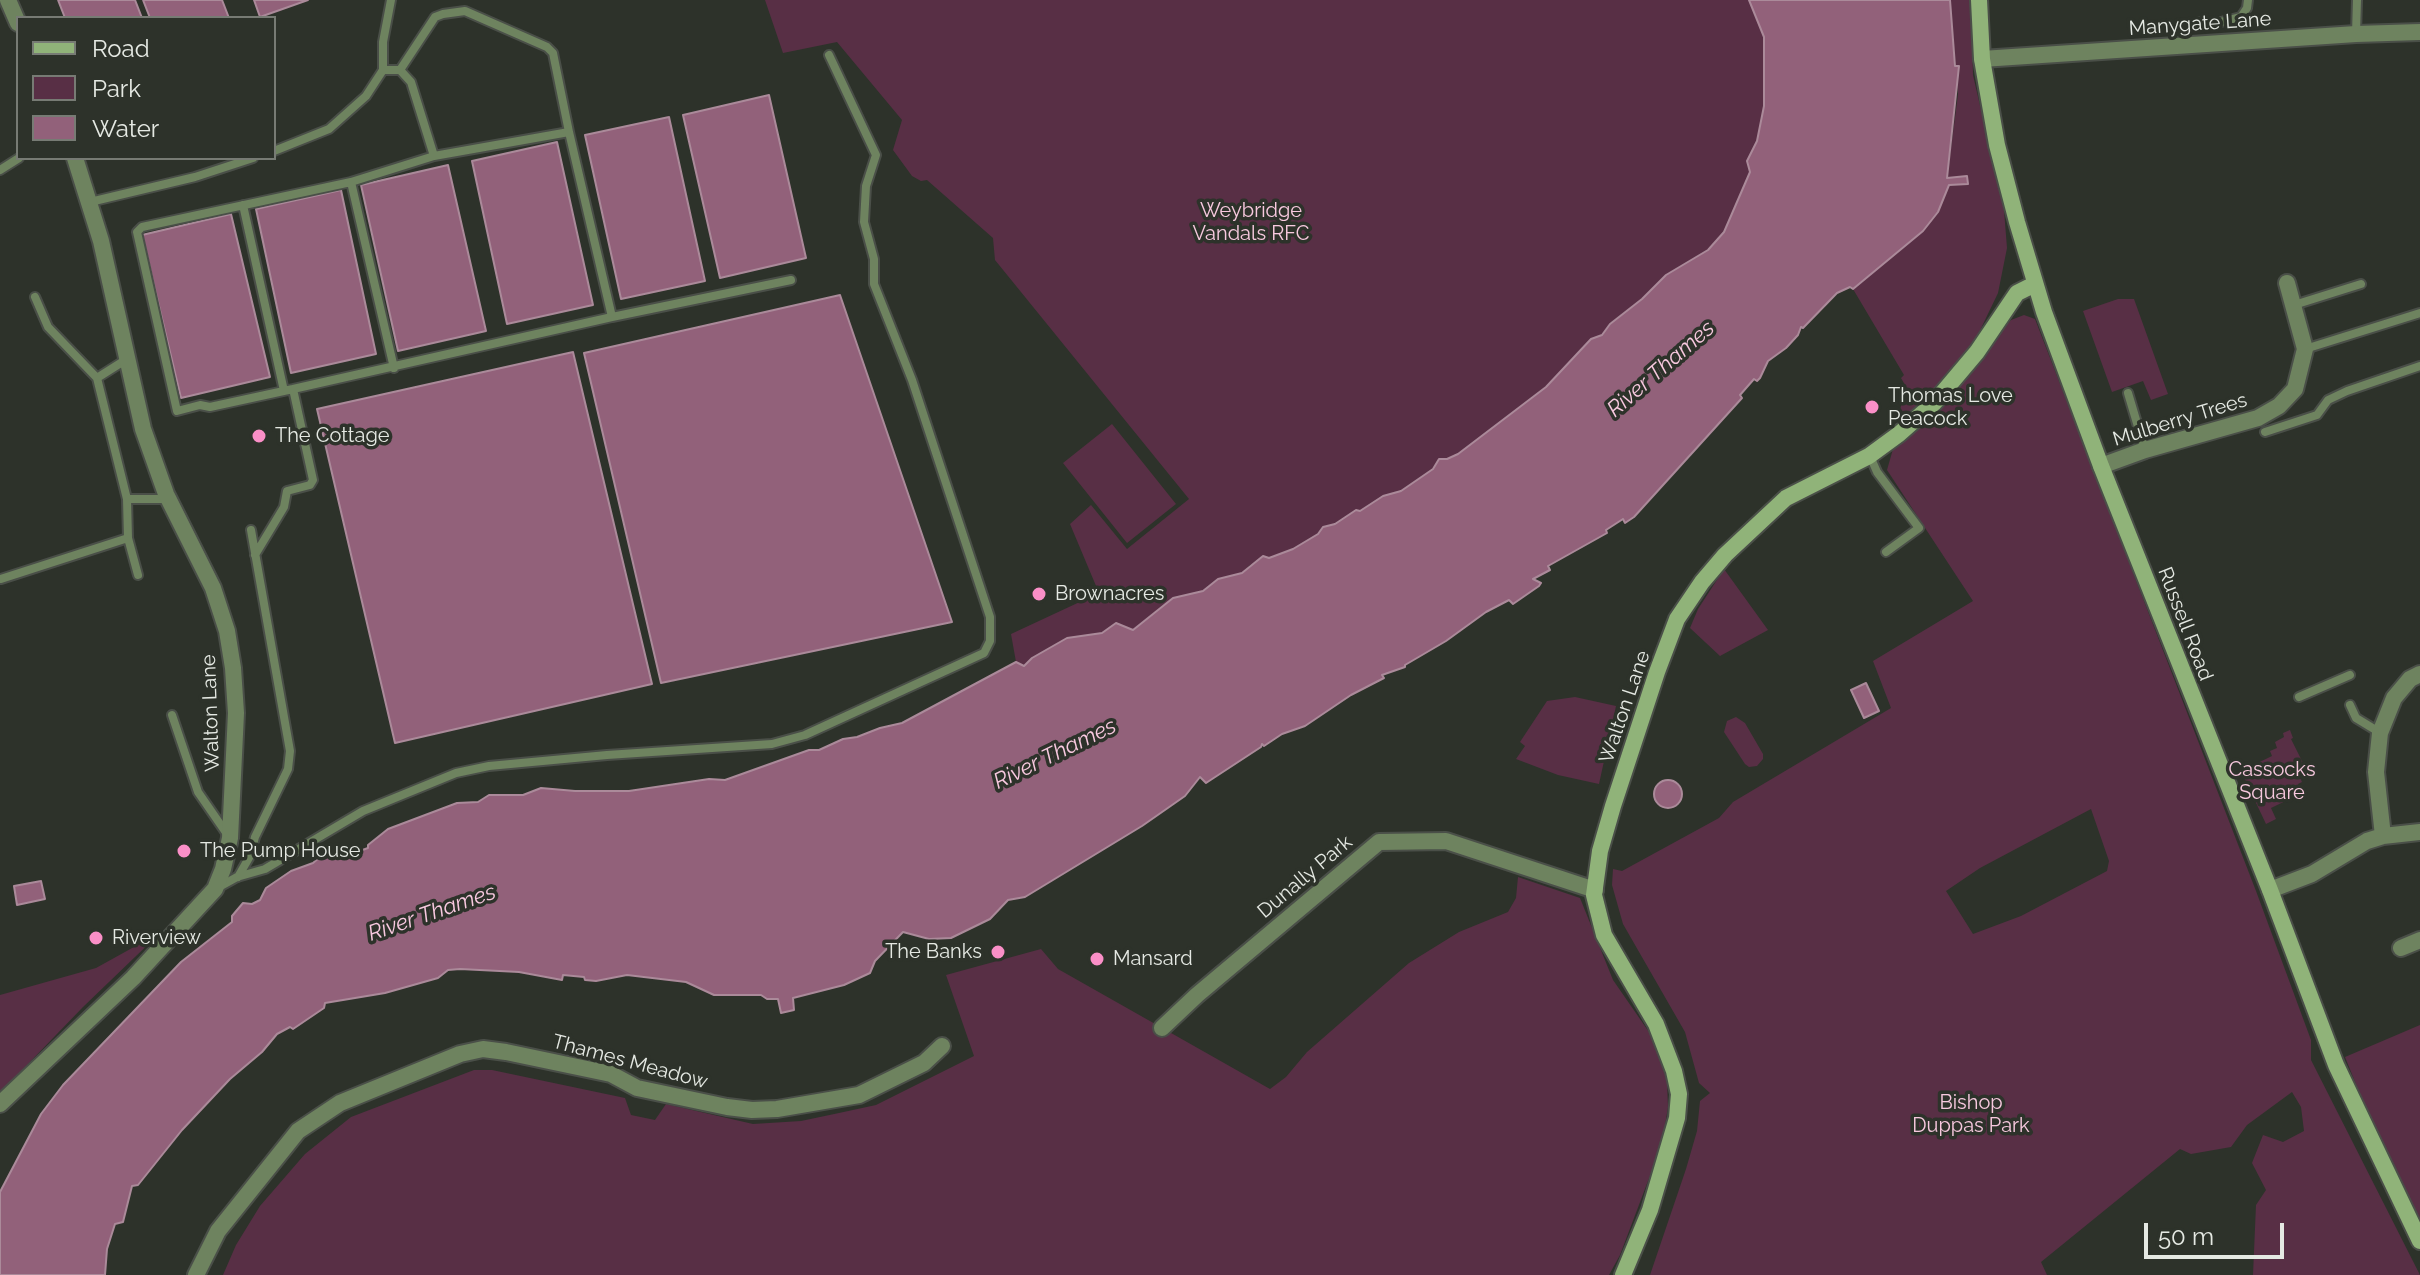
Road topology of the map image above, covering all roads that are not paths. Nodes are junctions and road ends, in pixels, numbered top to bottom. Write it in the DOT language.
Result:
graph roads {
  1 [pos="8,0"];
  2 [pos="391,0"];
  3 [pos="1979,0"];
  4 [pos="2248,0"];
  5 [pos="2357,0"];
  6 [pos="16,18"];
  7 [pos="2199,22"];
  8 [pos="2221,22"];
  9 [pos="2420,32"];
  10 [pos="2356,34"];
  11 [pos="2222,43"];
  12 [pos="829,55"];
  13 [pos="1982,59"];
  14 [pos="383,70"];
  15 [pos="400,70"];
  16 [pos="569,132"];
  17 [pos="276,150"];
  18 [pos="434,156"];
  19 [pos="76,160"];
  20 [pos="247,160"];
  21 [pos="351,182"];
  22 [pos="89,203"];
  23 [pos="243,205"];
  24 [pos="791,280"];
  25 [pos="2287,283"];
  26 [pos="2035,284"];
  27 [pos="2361,284"];
  28 [pos="35,297"];
  29 [pos="2294,305"];
  30 [pos="2420,313"];
  31 [pos="612,317"];
  32 [pos="2305,349"];
  33 [pos="127,359"];
  34 [pos="2420,366"];
  35 [pos="394,368"];
  36 [pos="97,378"];
  37 [pos="289,390"];
  38 [pos="2128,393"];
  39 [pos="2279,406"];
  40 [pos="2291,423"];
  41 [pos="2265,432"];
  42 [pos="2145,450"];
  43 [pos="1869,456"];
  44 [pos="2101,466"];
  45 [pos="127,499"];
  46 [pos="168,499"];
  47 [pos="251,530"];
  48 [pos="128,538"];
  49 [pos="1886,552"];
  50 [pos="255,555"];
  51 [pos="138,575"];
  52 [pos="1,579"];
  53 [pos="2420,674"];
  54 [pos="2350,675"];
  55 [pos="2299,697"];
  56 [pos="2350,705"];
  57 [pos="172,715"];
  58 [pos="2380,733"];
  59 [pos="2420,832"];
  60 [pos="2383,836"];
  61 [pos="230,838"];
  62 [pos="237,877"];
  63 [pos="215,889"];
  64 [pos="1595,890"];
  65 [pos="2270,890"];
  66 [pos="2420,940"];
  67 [pos="2401,948"];
  68 [pos="1162,1028"];
  69 [pos="942,1046"];
  70 [pos="0,1104"];
  71 [pos="2420,1241"];
  72 [pos="196,1275"];
  73 [pos="1623,1275"];
  1 -- 6 [label="street"];
  2 -- 14 [label="lane"];
  3 -- 13 [label="main road, Russell Road"];
  4 -- 8 [label="lane"];
  5 -- 10 [label="lane"];
  7 -- 8 [label="lane"];
  8 -- 11 [label="lane"];
  9 -- 10 [label="street, Manygate Lane"];
  10 -- 11 [label="street, Manygate Lane"];
  11 -- 13 [label="street, Manygate Lane"];
  12 -- 62 [label="lane"];
  13 -- 26 [label="main road, Russell Road"];
  14 -- 15 [label="lane"];
  14 -- 17 [label="lane"];
  15 -- 16 [label="lane"];
  15 -- 18 [label="lane"];
  16 -- 18 [label="lane"];
  16 -- 31 [label="lane"];
  18 -- 21 [label="lane"];
  19 -- 22 [label="street, Walton Lane"];
  20 -- 22 [label="lane"];
  21 -- 23 [label="lane"];
  21 -- 35 [label="lane"];
  22 -- 33 [label="street, Walton Lane"];
  23 -- 37 [label="lane"];
  23 -- 37 [label="lane"];
  24 -- 31 [label="lane"];
  25 -- 29 [label="street, Mulberry Trees"];
  26 -- 43 [label="main road, Walton Lane"];
  26 -- 44 [label="main road, Russell Road"];
  27 -- 29 [label="lane"];
  28 -- 36 [label="lane"];
  29 -- 32 [label="street, Mulberry Trees"];
  30 -- 32 [label="lane"];
  31 -- 35 [label="lane"];
  32 -- 39 [label="street, Mulberry Trees"];
  33 -- 36 [label="lane"];
  33 -- 46 [label="street, Walton Lane"];
  34 -- 40 [label="lane"];
  35 -- 37 [label="lane"];
  36 -- 45 [label="lane"];
  37 -- 50 [label="lane"];
  38 -- 42 [label="lane"];
  39 -- 40 [label="lane"];
  39 -- 42 [label="street, Mulberry Trees"];
  40 -- 41 [label="lane"];
  42 -- 44 [label="street, Mulberry Trees"];
  43 -- 49 [label="lane"];
  43 -- 64 [label="main road, Walton Lane"];
  44 -- 65 [label="main road, Russell Road"];
  45 -- 46 [label="lane"];
  45 -- 48 [label="lane"];
  46 -- 61 [label="street, Walton Lane"];
  47 -- 50 [label="lane"];
  48 -- 51 [label="lane"];
  48 -- 52 [label="lane"];
  50 -- 62 [label="lane"];
  53 -- 58 [label="street"];
  54 -- 55 [label="lane"];
  56 -- 58 [label="lane"];
  57 -- 61 [label="lane"];
  58 -- 60 [label="street"];
  59 -- 60 [label="street"];
  60 -- 65 [label="street"];
  61 -- 63 [label="street, Walton Lane"];
  62 -- 63 [label="lane"];
  63 -- 70 [label="street, Walton Lane"];
  64 -- 68 [label="street, Dunally Park"];
  64 -- 73 [label="main road, Walton Lane"];
  65 -- 71 [label="main road, Russell Road"];
  66 -- 67 [label="street"];
  69 -- 72 [label="street, Thames Meadow"];
}
